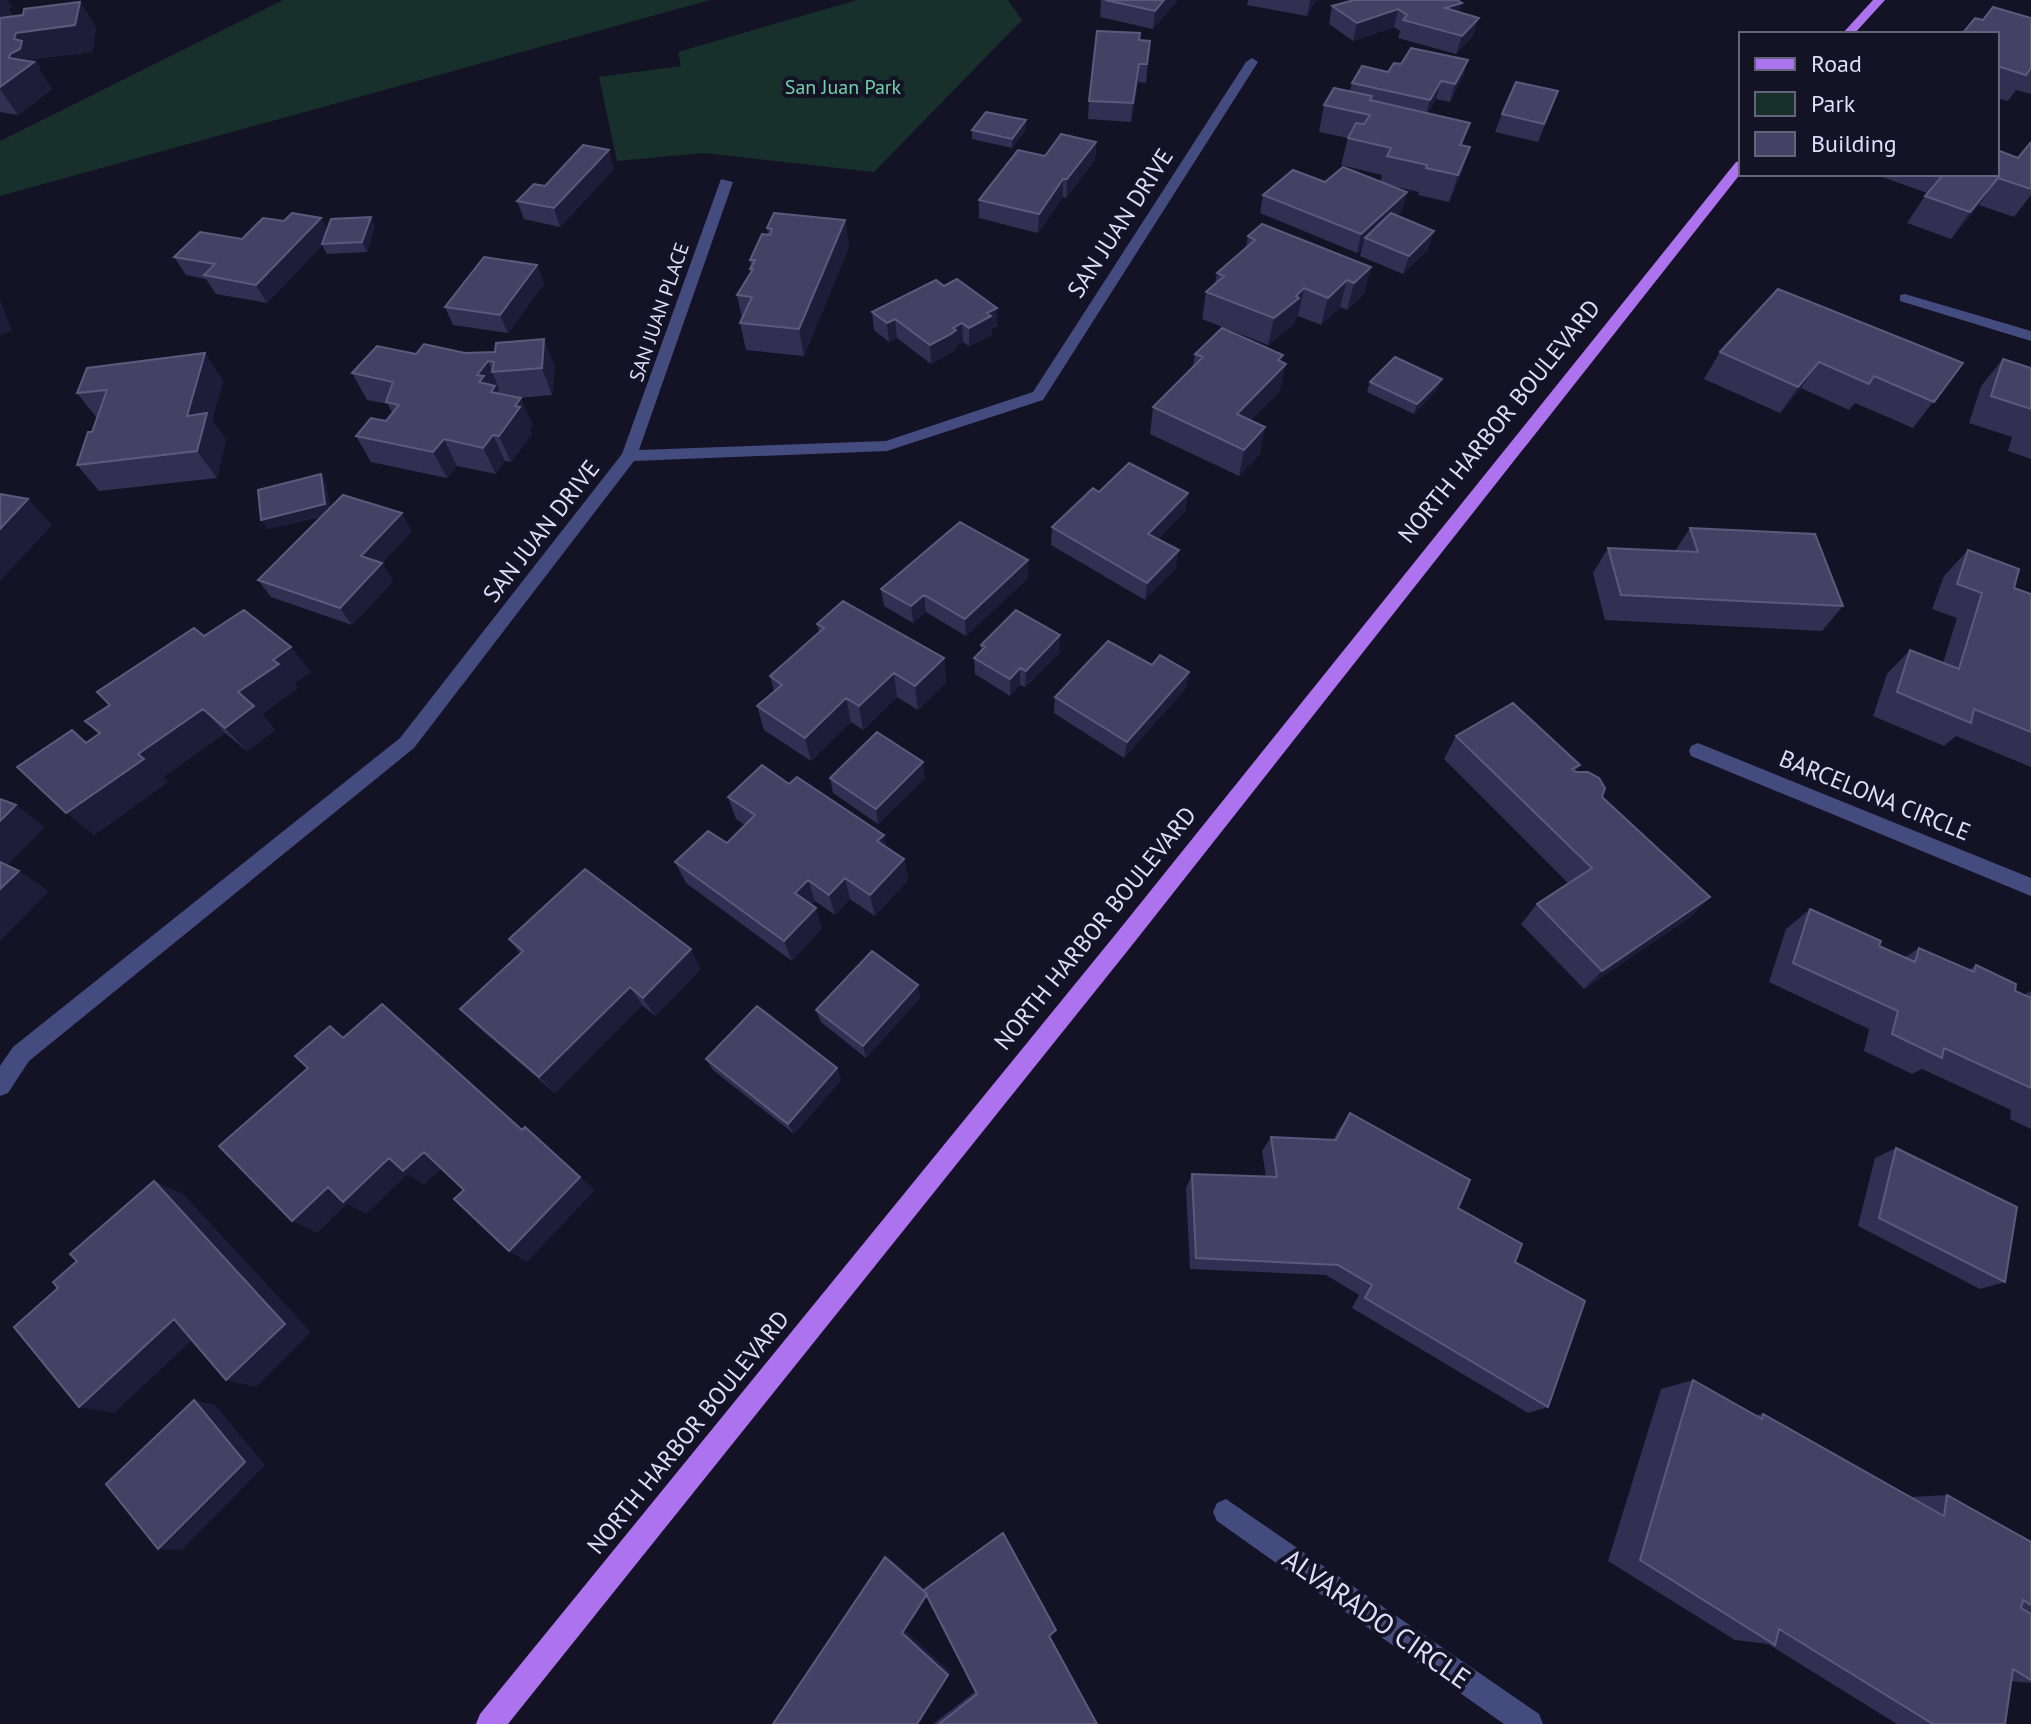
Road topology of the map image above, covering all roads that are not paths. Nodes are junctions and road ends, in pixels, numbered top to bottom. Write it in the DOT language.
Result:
graph roads {
  1 [pos="1879,0"];
  2 [pos="1850,32"];
  3 [pos="1252,62"];
  4 [pos="1739,168"];
  5 [pos="726,182"];
  6 [pos="1905,298"];
  7 [pos="2031,336"];
  8 [pos="629,456"];
  9 [pos="1698,751"];
  10 [pos="2031,887"];
  11 [pos="0,1085"];
  12 [pos="1226,1512"];
  13 [pos="490,1724"];
  14 [pos="1529,1724"];
  1 -- 2 [label="main road"];
  3 -- 8 [label="street, SAN JUAN DRIVE"];
  4 -- 13 [label="main road, NORTH HARBOR BOULEVARD"];
  5 -- 8 [label="street, SAN JUAN PLACE"];
  6 -- 7 [label="street"];
  8 -- 11 [label="street, SAN JUAN DRIVE"];
  9 -- 10 [label="street, BARCELONA CIRCLE"];
  12 -- 14 [label="street, ALVARADO CIRCLE"];
}
